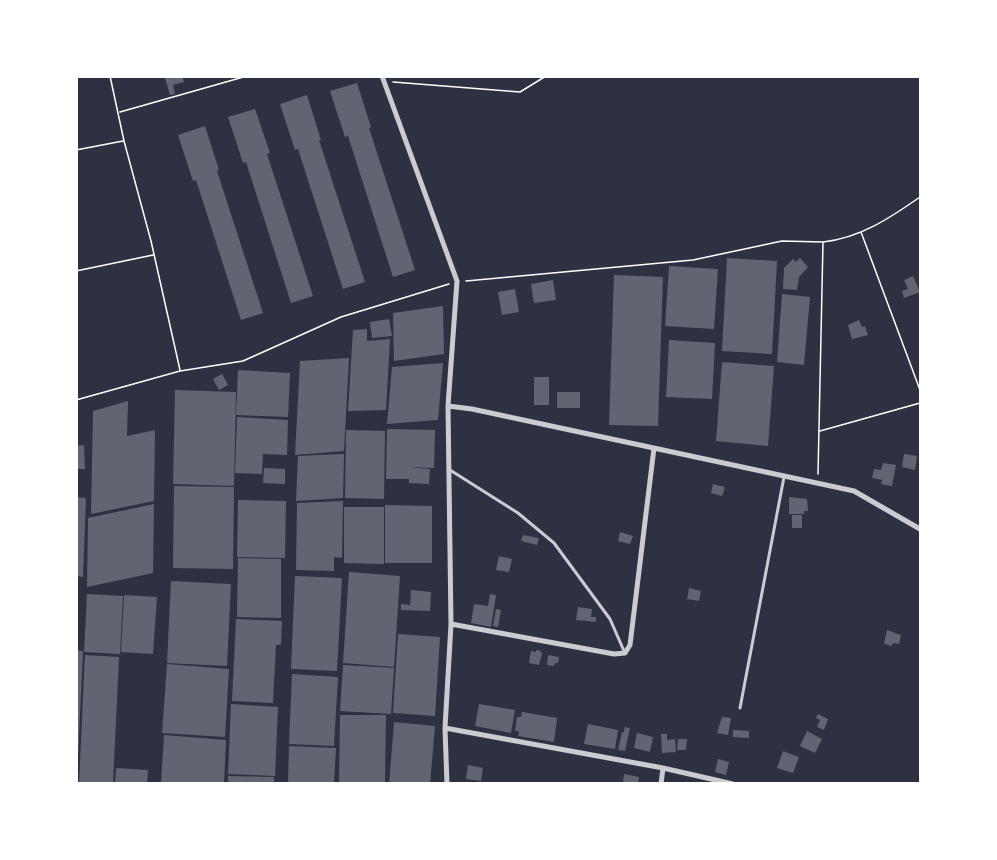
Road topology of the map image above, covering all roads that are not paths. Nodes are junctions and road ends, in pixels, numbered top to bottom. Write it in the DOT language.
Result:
graph roads {
  1 [pos="383,79"];
  2 [pos="448,406"];
  3 [pos="654,448"];
  4 [pos="448,469"];
  5 [pos="784,475"];
  6 [pos="921,529"];
  7 [pos="451,624"];
  8 [pos="625,652"];
  9 [pos="740,708"];
  10 [pos="445,728"];
  11 [pos="663,768"];
  12 [pos="447,783"];
  13 [pos="661,783"];
  14 [pos="733,783"];
  1 -- 2 [label="street"];
  2 -- 3 [label="street"];
  2 -- 4 [label="street"];
  3 -- 5 [label="street"];
  3 -- 8 [label="street"];
  4 -- 7 [label="street"];
  4 -- 8 [label="lane"];
  5 -- 6 [label="street"];
  5 -- 9 [label="lane"];
  7 -- 8 [label="street"];
  7 -- 10 [label="street"];
  10 -- 11 [label="street"];
  10 -- 12 [label="street"];
  11 -- 13 [label="street"];
  11 -- 14 [label="street"];
}
